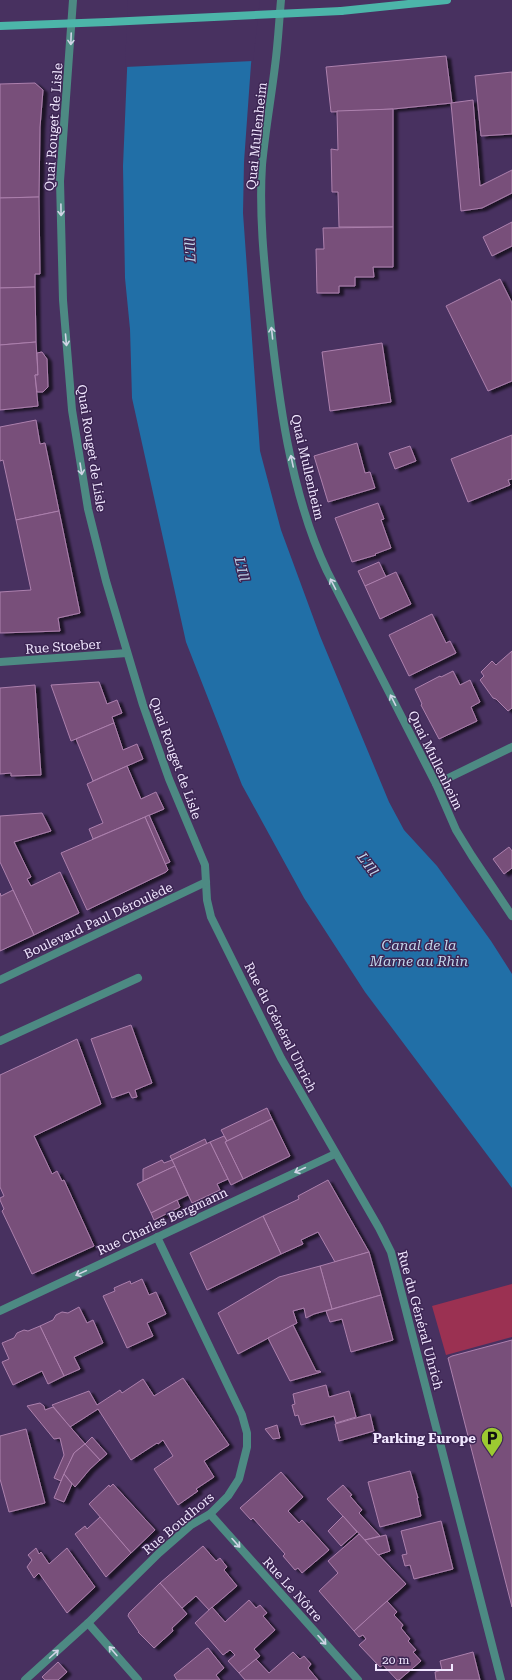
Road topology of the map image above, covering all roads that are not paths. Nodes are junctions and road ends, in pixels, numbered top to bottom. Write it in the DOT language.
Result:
graph roads {
  1 [pos="74,0"];
  2 [pos="280,0"];
  3 [pos="447,0"];
  4 [pos="71,24"];
  5 [pos="0,26"];
  6 [pos="128,653"];
  7 [pos="0,662"];
  8 [pos="512,747"];
  9 [pos="436,784"];
  10 [pos="206,882"];
  11 [pos="512,916"];
  12 [pos="138,978"];
  13 [pos="0,980"];
  14 [pos="0,1041"];
  15 [pos="335,1154"];
  16 [pos="157,1237"];
  17 [pos="0,1311"];
  18 [pos="210,1514"];
  19 [pos="88,1623"];
  20 [pos="25,1680"];
  21 [pos="138,1680"];
  22 [pos="358,1680"];
  23 [pos="500,1680"];
  1 -- 4 [label="street, Quai Rouget de Lisle"];
  9 -- 2 [label="street, Quai Mullenheim, one-way"];
  3 -- 4 [label="main road, bridge"];
  4 -- 5 [label="main road"];
  4 -- 6 [label="street, Quai Rouget de Lisle, one-way"];
  6 -- 7 [label="street, Rue Stoeber"];
  6 -- 10 [label="street, Quai Rouget de Lisle"];
  8 -- 9 [label="street"];
  9 -- 11 [label="street, Quai Mullenheim"];
  10 -- 13 [label="street, Boulevard Paul Déroulède"];
  10 -- 15 [label="street, Rue du Général Uhrich"];
  12 -- 14 [label="street"];
  15 -- 16 [label="street, Rue Charles Bergmann, one-way"];
  15 -- 23 [label="street, Rue du Général Uhrich"];
  16 -- 17 [label="street, Rue Charles Bergmann, one-way"];
  16 -- 18 [label="street, Rue Boudhors"];
  18 -- 19 [label="street, Rue Boudhors"];
  18 -- 22 [label="street, Rue Le Nôtre, one-way"];
  20 -- 19 [label="street, Rue Boudhors, one-way"];
  21 -- 19 [label="street, one-way"];
}
